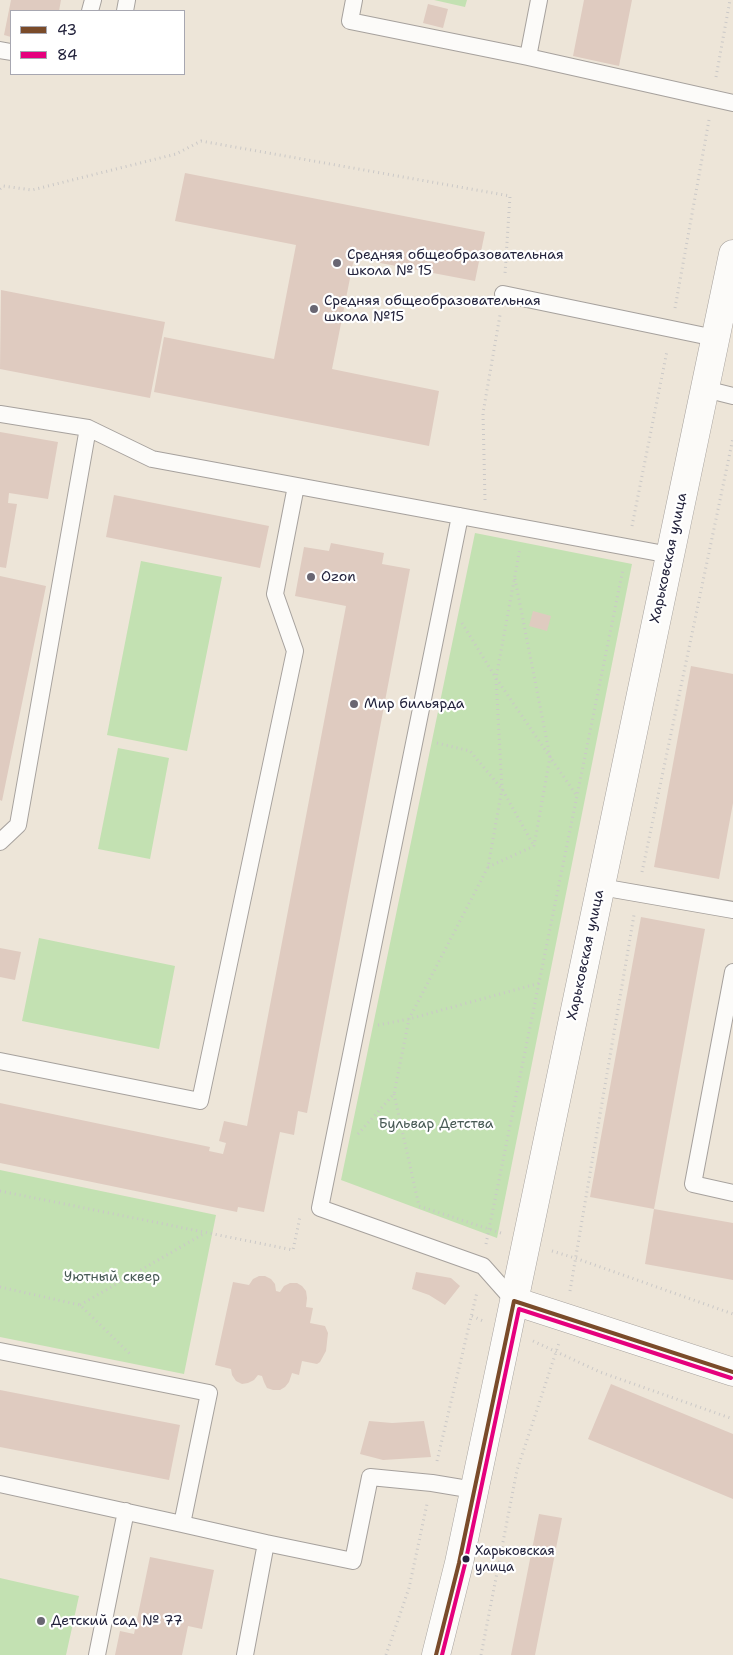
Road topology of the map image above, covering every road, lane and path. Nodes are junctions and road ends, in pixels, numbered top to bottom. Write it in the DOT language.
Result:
graph roads {
  1 [pos="354,0"];
  2 [pos="539,0"];
  3 [pos="730,0"];
  4 [pos="528,57"];
  5 [pos="712,98"];
  6 [pos="733,103"];
  7 [pos="0,189"];
  8 [pos="733,254"];
  9 [pos="503,294"];
  10 [pos="672,329"];
  11 [pos="716,338"];
  12 [pos="705,389"];
  13 [pos="733,396"];
  14 [pos="0,414"];
  15 [pos="88,428"];
  16 [pos="733,438"];
  17 [pos="296,486"];
  18 [pos="460,516"];
  19 [pos="482,521"];
  20 [pos="524,528"];
  21 [pos="627,547"];
  22 [pos="670,555"];
  23 [pos="515,576"];
  24 [pos="444,595"];
  25 [pos="496,678"];
  26 [pos="415,737"];
  27 [pos="550,757"];
  28 [pos="502,789"];
  29 [pos="578,797"];
  30 [pos="0,842"];
  31 [pos="534,846"];
  32 [pos="488,867"];
  33 [pos="600,887"];
  34 [pos="638,894"];
  35 [pos="733,910"];
  36 [pos="733,972"];
  37 [pos="540,984"];
  38 [pos="408,1019"];
  39 [pos="356,1030"];
  40 [pos="0,1061"];
  41 [pos="394,1094"];
  42 [pos="332,1148"];
  43 [pos="0,1191"];
  44 [pos="733,1193"];
  45 [pos="301,1212"];
  46 [pos="489,1228"];
  47 [pos="206,1233"];
  48 [pos="526,1244"];
  49 [pos="575,1258"];
  50 [pos="482,1266"];
  51 [pos="0,1287"];
  52 [pos="514,1301"];
  53 [pos="80,1305"];
  54 [pos="733,1314"];
  55 [pos="472,1316"];
  56 [pos="565,1318"];
  57 [pos="508,1330"];
  58 [pos="0,1351"];
  59 [pos="558,1351"];
  60 [pos="733,1372"];
  61 [pos="162,1384"];
  62 [pos="733,1419"];
  63 [pos="432,1483"];
  64 [pos="0,1484"];
  65 [pos="474,1490"];
  66 [pos="126,1511"];
  67 [pos="182,1524"];
  68 [pos="266,1543"];
  69 [pos="96,1655"];
  70 [pos="245,1655"];
  71 [pos="386,1655"];
  72 [pos="436,1655"];
  73 [pos="481,1655"];
  1 -- 4 [label="lane"];
  2 -- 4 [label="lane"];
  3 -- 5 [label="path"];
  4 -- 5 [label="lane"];
  5 -- 6 [label="lane"];
  5 -- 10 [label="path"];
  7 -- 9 [label="path"];
  8 -- 11 [label="street, Харьковская улица"];
  9 -- 10 [label="lane"];
  9 -- 19 [label="path"];
  10 -- 11 [label="lane"];
  10 -- 21 [label="path"];
  11 -- 12 [label="street, Харьковская улица"];
  12 -- 13 [label="lane"];
  12 -- 22 [label="street, Харьковская улица"];
  14 -- 15 [label="lane"];
  15 -- 17 [label="lane"];
  15 -- 30 [label="lane"];
  16 -- 34 [label="path"];
  17 -- 18 [label="lane"];
  17 -- 40 [label="lane"];
  18 -- 19 [label="lane"];
  18 -- 24 [label="lane"];
  19 -- 20 [label="lane"];
  20 -- 21 [label="lane"];
  20 -- 23 [label="path"];
  21 -- 22 [label="lane"];
  21 -- 29 [label="path"];
  22 -- 33 [label="street, Харьковская улица"];
  23 -- 25 [label="path"];
  23 -- 27 [label="path"];
  24 -- 25 [label="path"];
  24 -- 26 [label="lane"];
  25 -- 27 [label="path"];
  25 -- 28 [label="path"];
  26 -- 28 [label="path"];
  26 -- 39 [label="lane"];
  27 -- 29 [label="path"];
  27 -- 31 [label="path"];
  28 -- 31 [label="path"];
  28 -- 32 [label="path"];
  29 -- 37 [label="path"];
  31 -- 32 [label="path"];
  32 -- 38 [label="path"];
  33 -- 34 [label="lane"];
  33 -- 48 [label="street, Харьковская улица"];
  34 -- 35 [label="lane"];
  34 -- 49 [label="path"];
  36 -- 44 [label="lane"];
  37 -- 38 [label="path"];
  37 -- 46 [label="path"];
  38 -- 39 [label="path"];
  38 -- 41 [label="path"];
  39 -- 42 [label="lane"];
  41 -- 42 [label="path"];
  41 -- 46 [label="path"];
  42 -- 50 [label="lane"];
  43 -- 47 [label="path"];
  45 -- 47 [label="path"];
  46 -- 48 [label="path"];
  46 -- 50 [label="path"];
  47 -- 53 [label="path"];
  48 -- 49 [label="path"];
  48 -- 52 [label="street, Харьковская улица"];
  49 -- 54 [label="path"];
  49 -- 56 [label="path"];
  50 -- 52 [label="lane"];
  50 -- 55 [label="path"];
  51 -- 53 [label="path"];
  52 -- 56 [label="street"];
  52 -- 57 [label="street, Харьковская улица"];
  53 -- 61 [label="path"];
  55 -- 57 [label="path"];
  55 -- 63 [label="path"];
  56 -- 59 [label="path"];
  56 -- 60 [label="street"];
  57 -- 59 [label="path"];
  57 -- 65 [label="street, Харьковская улица"];
  58 -- 61 [label="lane"];
  59 -- 62 [label="path"];
  59 -- 73 [label="path"];
  61 -- 67 [label="lane"];
  63 -- 65 [label="lane"];
  63 -- 68 [label="lane"];
  63 -- 71 [label="path"];
  64 -- 66 [label="lane"];
  65 -- 72 [label="street, Харьковская улица"];
  66 -- 67 [label="lane"];
  66 -- 69 [label="lane"];
  67 -- 68 [label="lane"];
  68 -- 70 [label="lane"];
}
